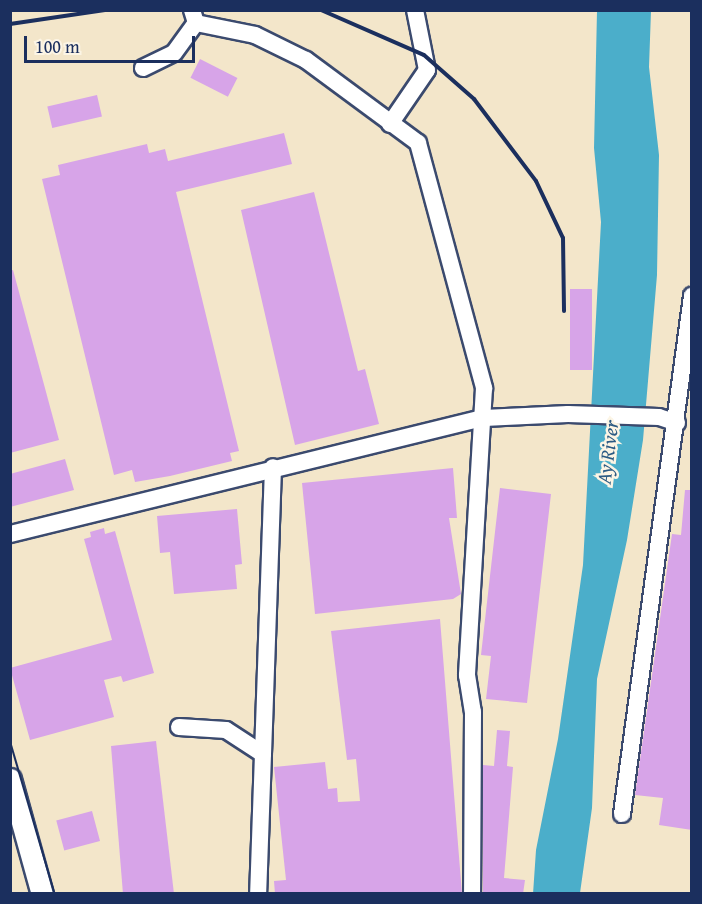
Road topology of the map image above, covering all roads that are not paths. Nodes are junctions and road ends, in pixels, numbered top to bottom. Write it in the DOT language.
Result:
graph roads {
  1 [pos="415,10"];
  2 [pos="194,17"];
  3 [pos="142,68"];
  4 [pos="390,124"];
  5 [pos="692,296"];
  6 [pos="484,418"];
  7 [pos="677,423"];
  8 [pos="273,467"];
  9 [pos="10,534"];
  10 [pos="179,727"];
  11 [pos="263,754"];
  12 [pos="10,779"];
  13 [pos="622,814"];
  14 [pos="42,894"];
  15 [pos="258,894"];
  16 [pos="472,894"];
  1 -- 4 [label="lane"];
  2 -- 3 [label="lane"];
  2 -- 4 [label="lane"];
  4 -- 6 [label="lane"];
  5 -- 7 [label="lane"];
  6 -- 7 [label="lane"];
  6 -- 8 [label="lane"];
  6 -- 16 [label="lane"];
  7 -- 13 [label="lane"];
  8 -- 9 [label="lane"];
  8 -- 11 [label="lane"];
  10 -- 11 [label="lane"];
  11 -- 15 [label="lane"];
  12 -- 14 [label="main road"];
}
